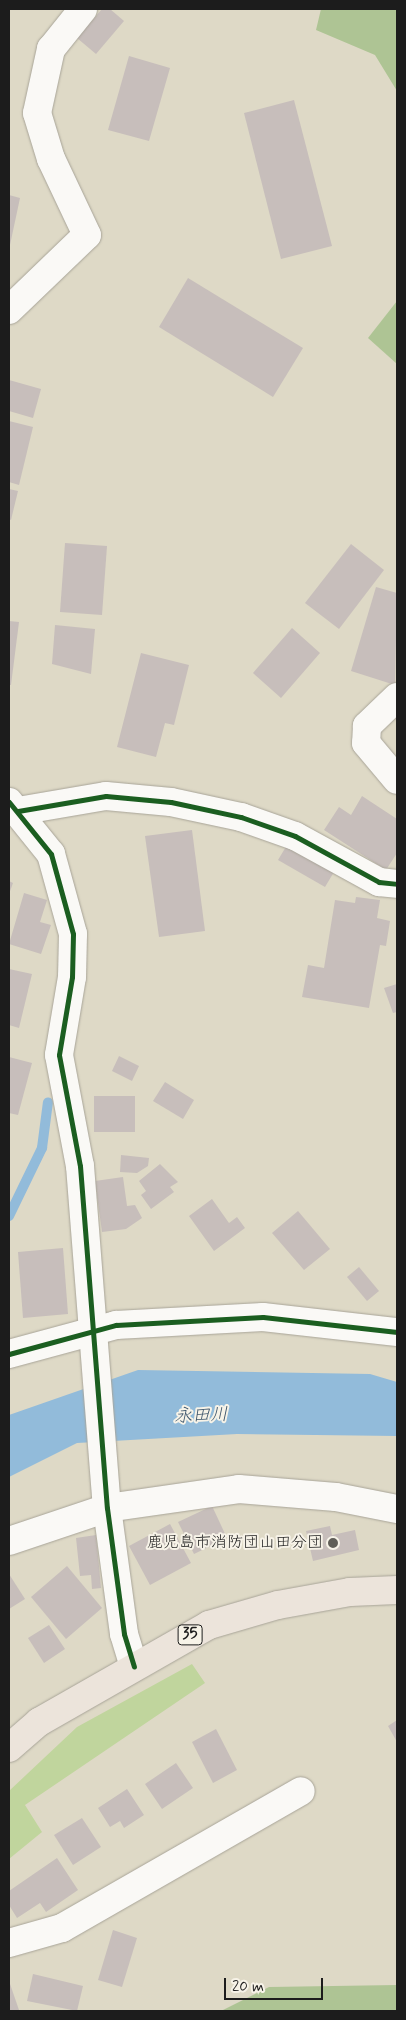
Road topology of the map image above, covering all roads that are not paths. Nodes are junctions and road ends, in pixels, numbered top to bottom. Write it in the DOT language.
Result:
graph roads {
  1 [pos="83,9"];
  2 [pos="9,310"];
  3 [pos="397,697"];
  4 [pos="397,780"];
  5 [pos="13,806"];
  6 [pos="397,884"];
  7 [pos="92,1331"];
  8 [pos="397,1332"];
  9 [pos="9,1354"];
  10 [pos="107,1508"];
  11 [pos="397,1509"];
  12 [pos="9,1541"];
  13 [pos="397,1590"];
  14 [pos="134,1666"];
  15 [pos="9,1748"];
  16 [pos="301,1791"];
  17 [pos="9,1943"];
  1 -- 2 [label="street"];
  3 -- 4 [label="street"];
  5 -- 6 [label="street"];
  5 -- 7 [label="street"];
  7 -- 8 [label="street"];
  7 -- 9 [label="street"];
  7 -- 10 [label="street"];
  10 -- 11 [label="street"];
  10 -- 12 [label="street"];
  10 -- 14 [label="street"];
  13 -- 14 [label="main road, 35"];
  14 -- 15 [label="main road, 35"];
  16 -- 17 [label="street"];
}
